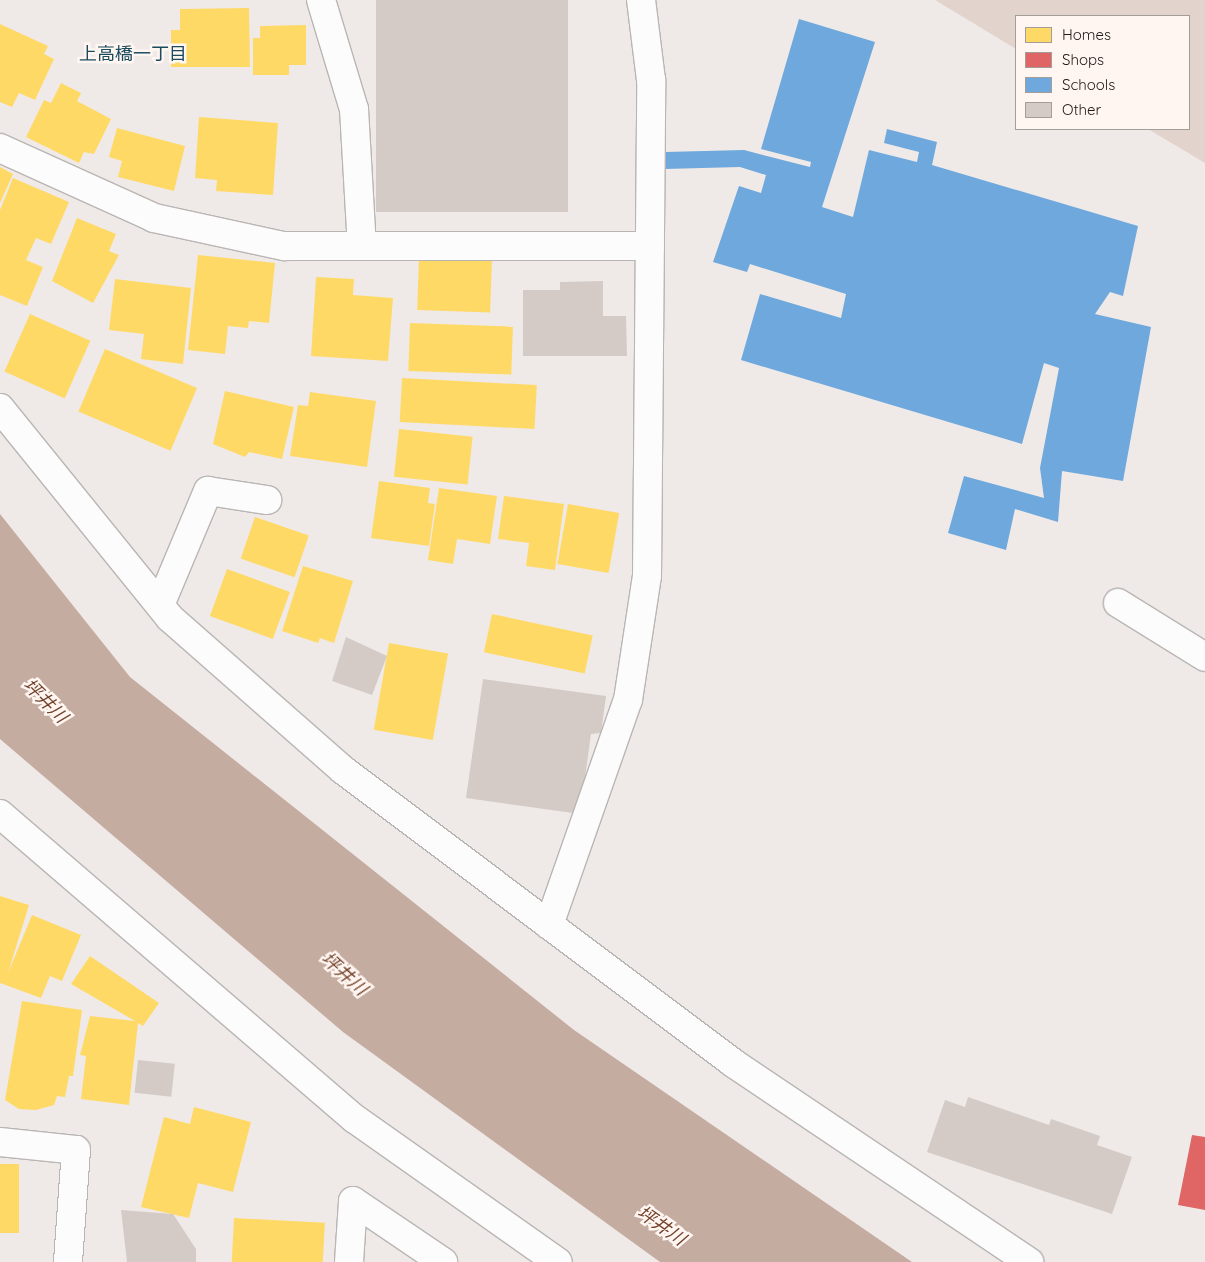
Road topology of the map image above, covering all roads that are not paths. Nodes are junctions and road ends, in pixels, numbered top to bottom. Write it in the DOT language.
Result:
graph roads {
  1 [pos="321,0"];
  2 [pos="641,0"];
  3 [pos="0,148"];
  4 [pos="362,246"];
  5 [pos="650,246"];
  6 [pos="0,408"];
  7 [pos="266,500"];
  8 [pos="1118,603"];
  9 [pos="160,605"];
  10 [pos="1205,657"];
  11 [pos="0,814"];
  12 [pos="549,925"];
  13 [pos="0,1142"];
  14 [pos="68,1262"];
  15 [pos="349,1262"];
  16 [pos="443,1262"];
  17 [pos="558,1262"];
  18 [pos="1028,1262"];
  1 -- 4 [label="street"];
  2 -- 5 [label="street"];
  3 -- 4 [label="street"];
  4 -- 5 [label="street"];
  5 -- 12 [label="street"];
  6 -- 9 [label="street"];
  7 -- 9 [label="street"];
  8 -- 10 [label="street"];
  9 -- 12 [label="street"];
  11 -- 17 [label="street"];
  12 -- 18 [label="street"];
  13 -- 14 [label="street"];
  15 -- 16 [label="street"];
}
